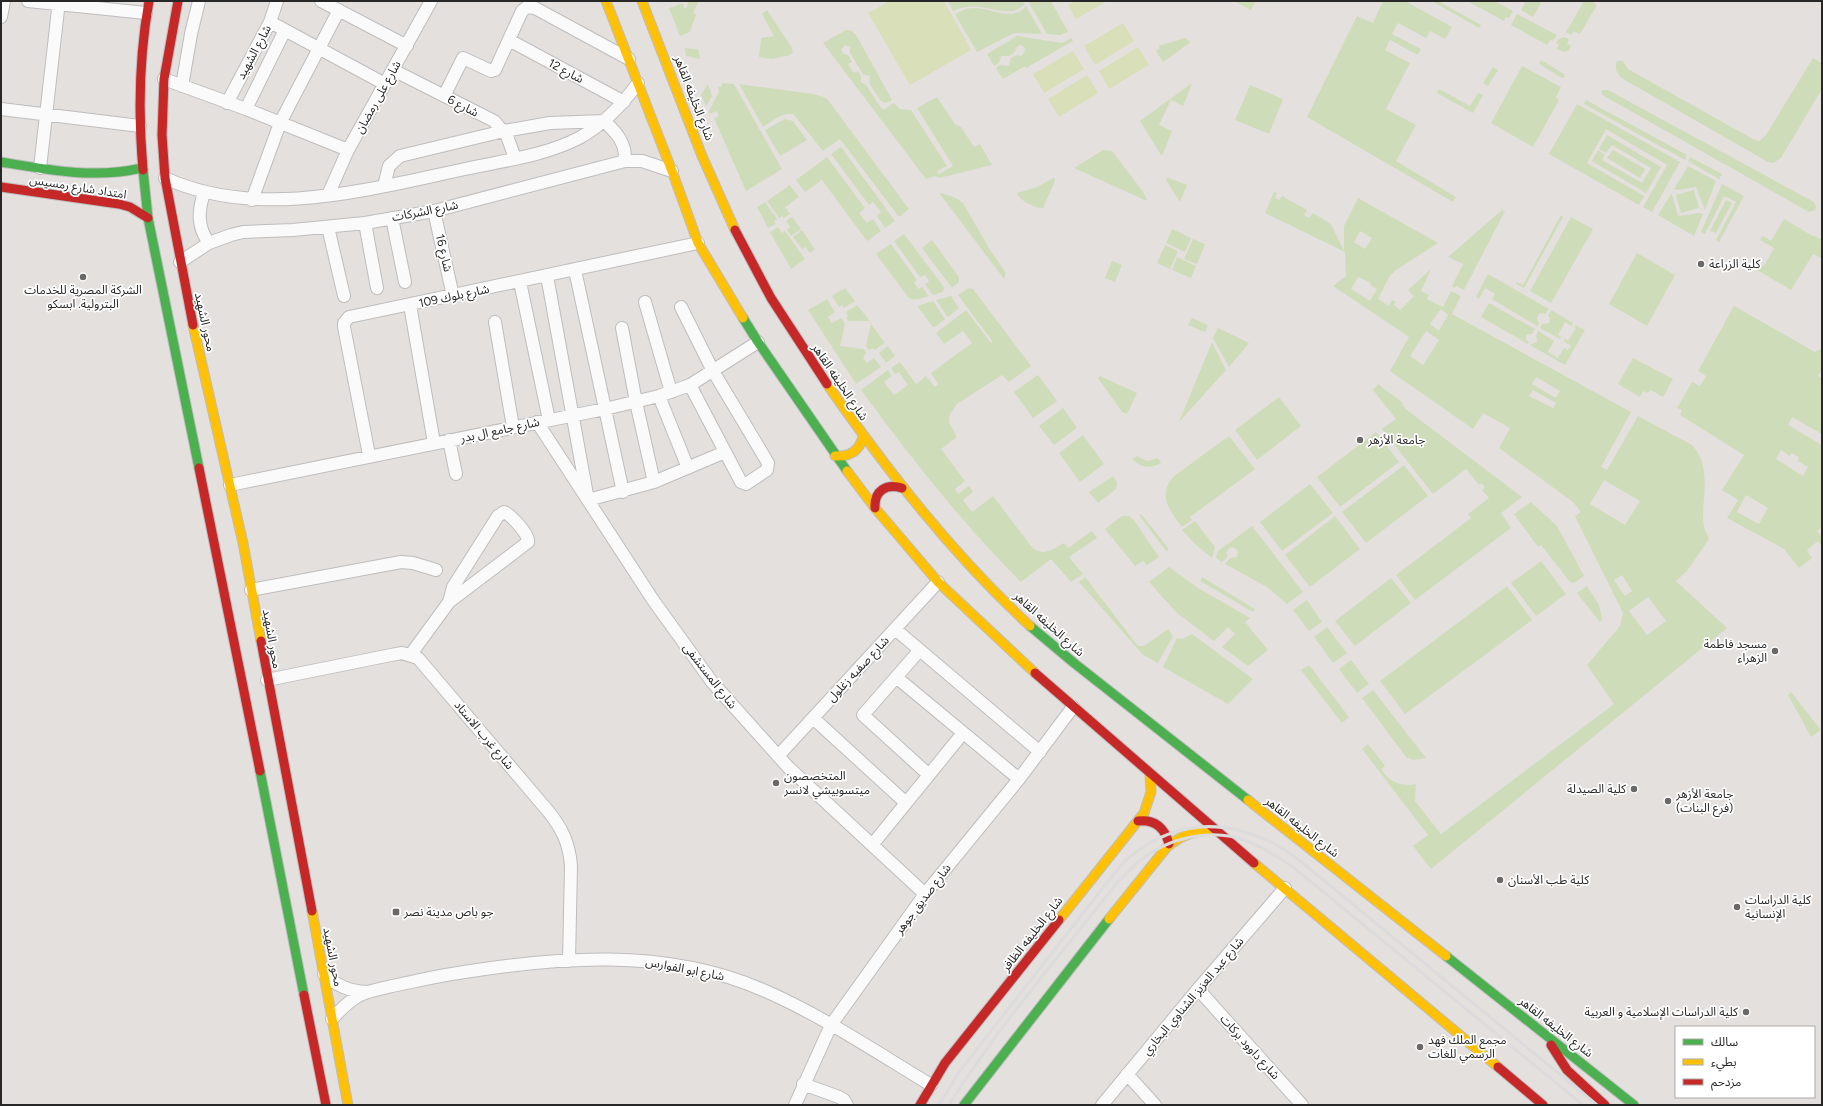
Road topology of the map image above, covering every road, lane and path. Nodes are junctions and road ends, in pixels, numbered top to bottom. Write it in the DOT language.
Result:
graph roads {
  1 [pos="4,1"];
  2 [pos="28,1"];
  3 [pos="178,1"];
  4 [pos="199,1"];
  5 [pos="278,1"];
  6 [pos="431,1"];
  7 [pos="606,1"];
  8 [pos="642,1"];
  9 [pos="59,3"];
  10 [pos="331,5"];
  11 [pos="150,7"];
  12 [pos="166,10"];
  13 [pos="175,15"];
  14 [pos="1,17"];
  15 [pos="270,22"];
  16 [pos="285,30"];
  17 [pos="509,40"];
  18 [pos="407,46"];
  19 [pos="319,48"];
  20 [pos="629,59"];
  21 [pos="394,70"];
  22 [pos="164,79"];
  23 [pos="638,83"];
  24 [pos="385,84"];
  25 [pos="182,86"];
  26 [pos="444,96"];
  27 [pos="624,102"];
  28 [pos="227,103"];
  29 [pos="1,109"];
  30 [pos="246,109"];
  31 [pos="47,116"];
  32 [pos="604,121"];
  33 [pos="280,123"];
  34 [pos="140,126"];
  35 [pos="504,132"];
  36 [pos="348,150"];
  37 [pos="515,158"];
  38 [pos="1,162"];
  39 [pos="625,162"];
  40 [pos="40,168"];
  41 [pos="142,168"];
  42 [pos="672,171"];
  43 [pos="165,178"];
  44 [pos="71,184"];
  45 [pos="384,186"];
  46 [pos="1,187"];
  47 [pos="204,193"];
  48 [pos="328,195"];
  49 [pos="252,200"];
  50 [pos="434,210"];
  51 [pos="148,218"];
  52 [pos="392,218"];
  53 [pos="365,223"];
  54 [pos="328,227"];
  55 [pos="209,243"];
  56 [pos="698,244"];
  57 [pos="180,262"];
  58 [pos="574,270"];
  59 [pos="547,276"];
  60 [pos="405,282"];
  61 [pos="520,282"];
  62 [pos="377,288"];
  63 [pos="344,296"];
  64 [pos="453,296"];
  65 [pos="645,302"];
  66 [pos="410,305"];
  67 [pos="681,306"];
  68 [pos="495,322"];
  69 [pos="622,328"];
  70 [pos="758,342"];
  71 [pos="713,371"];
  72 [pos="690,385"];
  73 [pos="671,392"];
  74 [pos="659,396"];
  75 [pos="636,402"];
  76 [pos="605,409"];
  77 [pos="573,415"];
  78 [pos="550,420"];
  79 [pos="537,422"];
  80 [pos="513,427"];
  81 [pos="863,437"];
  82 [pos="449,440"];
  83 [pos="434,443"];
  84 [pos="725,452"];
  85 [pos="369,455"];
  86 [pos="835,456"];
  87 [pos="688,468"];
  88 [pos="456,474"];
  89 [pos="654,482"];
  90 [pos="230,484"];
  91 [pos="902,488"];
  92 [pos="623,492"];
  93 [pos="588,500"];
  94 [pos="235,508"];
  95 [pos="875,508"];
  96 [pos="228,515"];
  97 [pos="209,518"];
  98 [pos="219,518"];
  99 [pos="243,543"];
  100 [pos="214,544"];
  101 [pos="436,570"];
  102 [pos="938,582"];
  103 [pos="251,590"];
  104 [pos="449,602"];
  105 [pos="894,629"];
  106 [pos="919,651"];
  107 [pos="411,654"];
  108 [pos="896,677"];
  109 [pos="268,680"];
  110 [pos="1073,707"];
  111 [pos="813,718"];
  112 [pos="963,733"];
  113 [pos="1040,752"];
  114 [pos="778,756"];
  115 [pos="1150,774"];
  116 [pos="929,775"];
  117 [pos="1019,779"];
  118 [pos="906,803"];
  119 [pos="1138,821"];
  120 [pos="1214,830"];
  121 [pos="1170,844"];
  122 [pos="872,845"];
  123 [pos="1285,888"];
  124 [pos="925,894"];
  125 [pos="569,961"];
  126 [pos="324,974"];
  127 [pos="1198,989"];
  128 [pos="366,992"];
  129 [pos="332,1019"];
  130 [pos="831,1025"];
  131 [pos="1547,1036"];
  132 [pos="1127,1074"];
  133 [pos="803,1084"];
  134 [pos="931,1084"];
  135 [pos="326,1105"];
  136 [pos="348,1105"];
  137 [pos="795,1105"];
  138 [pos="848,1105"];
  139 [pos="920,1105"];
  140 [pos="964,1105"];
  141 [pos="1102,1105"];
  142 [pos="1155,1105"];
  143 [pos="1302,1105"];
  144 [pos="1543,1105"];
  145 [pos="1605,1105"];
  146 [pos="1634,1105"];
  1 -- 14 [label="street"];
  2 -- 9 [label="street"];
  3 -- 13 [label="main road, محور الشهيد"];
  4 -- 25 [label="street"];
  5 -- 15 [label="street, شارع الشهيد"];
  6 -- 18 [label="street, شارع على رمضان"];
  7 -- 20 [label="main road"];
  8 -- 81 [label="main road, شارع الخليفه القاهر"];
  9 -- 11 [label="street"];
  9 -- 31 [label="street"];
  10 -- 18 [label="street"];
  10 -- 19 [label="street"];
  11 -- 34 [label="main road"];
  12 -- 13 [label="main road"];
  13 -- 22 [label="main road, محور الشهيد"];
  15 -- 16 [label="street"];
  15 -- 28 [label="street, شارع الشهيد"];
  16 -- 19 [label="street"];
  16 -- 30 [label="street"];
  17 -- 20 [label="street"];
  17 -- 26 [label="street"];
  17 -- 27 [label="street, شارع 12"];
  18 -- 21 [label="street, شارع على رمضان"];
  19 -- 24 [label="street"];
  19 -- 33 [label="street"];
  20 -- 23 [label="main road"];
  21 -- 24 [label="street, شارع على رمضان"];
  21 -- 26 [label="street, شارع 6"];
  22 -- 25 [label="street"];
  22 -- 43 [label="main road, محور الشهيد"];
  23 -- 27 [label="street"];
  23 -- 42 [label="main road"];
  24 -- 36 [label="street, شارع على رمضان"];
  25 -- 28 [label="street"];
  26 -- 35 [label="street, شارع 6"];
  27 -- 32 [label="street"];
  28 -- 30 [label="street"];
  29 -- 31 [label="street"];
  30 -- 33 [label="street"];
  31 -- 34 [label="street"];
  31 -- 40 [label="street"];
  32 -- 35 [label="street"];
  32 -- 37 [label="street"];
  32 -- 39 [label="street"];
  33 -- 36 [label="street"];
  33 -- 49 [label="street"];
  34 -- 41 [label="main road"];
  35 -- 37 [label="street, شارع 6"];
  35 -- 45 [label="street"];
  36 -- 48 [label="street, شارع على رمضان"];
  37 -- 45 [label="street"];
  38 -- 40 [label="main road, امتداد شارع رمسيس"];
  39 -- 42 [label="street, شارع الشركات"];
  39 -- 50 [label="street, شارع الشركات"];
  40 -- 44 [label="main road, امتداد شارع رمسيس"];
  41 -- 44 [label="main road, امتداد شارع رمسيس"];
  41 -- 51 [label="main road"];
  42 -- 56 [label="main road"];
  43 -- 47 [label="street"];
  43 -- 57 [label="main road, محور الشهيد"];
  44 -- 46 [label="main road, امتداد شارع رمسيس"];
  44 -- 51 [label="main road, امتداد شارع رمسيس"];
  45 -- 48 [label="street"];
  47 -- 49 [label="street"];
  47 -- 55 [label="street"];
  48 -- 49 [label="street"];
  50 -- 52 [label="street, شارع الشركات"];
  50 -- 64 [label="street, شارع 16"];
  51 -- 97 [label="main road"];
  52 -- 53 [label="street, شارع الشركات"];
  52 -- 60 [label="street"];
  53 -- 54 [label="street, شارع الشركات"];
  53 -- 62 [label="street"];
  54 -- 55 [label="street, شارع الشركات"];
  54 -- 63 [label="street"];
  55 -- 57 [label="street, شارع الشركات"];
  56 -- 58 [label="street, شارع بلوك 109"];
  56 -- 70 [label="main road"];
  57 -- 90 [label="main road, محور الشهيد"];
  58 -- 59 [label="street, شارع بلوك 109"];
  58 -- 76 [label="street"];
  59 -- 61 [label="street, شارع بلوك 109"];
  59 -- 77 [label="street"];
  61 -- 64 [label="street, شارع بلوك 109"];
  61 -- 78 [label="street"];
  64 -- 66 [label="street, شارع بلوك 109"];
  65 -- 73 [label="street"];
  66 -- 83 [label="street"];
  66 -- 85 [label="street, شارع بلوك 109"];
  67 -- 71 [label="street"];
  68 -- 80 [label="street"];
  69 -- 75 [label="street"];
  70 -- 71 [label="street, شارع جامع ال بدر"];
  70 -- 86 [label="main road"];
  71 -- 72 [label="street, شارع جامع ال بدر"];
  71 -- 84 [label="street"];
  72 -- 73 [label="street, شارع جامع ال بدر"];
  72 -- 84 [label="street"];
  73 -- 74 [label="street, شارع جامع ال بدر"];
  74 -- 75 [label="street, شارع جامع ال بدر"];
  74 -- 87 [label="street"];
  75 -- 76 [label="street, شارع جامع ال بدر"];
  75 -- 89 [label="street"];
  76 -- 77 [label="street, شارع جامع ال بدر"];
  76 -- 92 [label="street"];
  77 -- 78 [label="street, شارع جامع ال بدر"];
  77 -- 93 [label="street"];
  78 -- 79 [label="street, شارع جامع ال بدر"];
  79 -- 80 [label="street, شارع جامع ال بدر"];
  79 -- 93 [label="street, شارع المستشفى"];
  80 -- 82 [label="street, شارع جامع ال بدر"];
  81 -- 86 [label="main road"];
  81 -- 91 [label="main road, شارع الخليفه القاهر"];
  82 -- 83 [label="street, شارع جامع ال بدر"];
  82 -- 88 [label="street"];
  83 -- 85 [label="street, شارع جامع ال بدر"];
  84 -- 87 [label="street"];
  85 -- 90 [label="street, شارع جامع ال بدر"];
  86 -- 95 [label="main road"];
  87 -- 89 [label="street"];
  89 -- 92 [label="street"];
  90 -- 94 [label="main road, محور الشهيد"];
  91 -- 95 [label="main road"];
  91 -- 131 [label="main road, شارع الخليفه القاهر"];
  92 -- 93 [label="street"];
  93 -- 114 [label="street, شارع المستشفى"];
  94 -- 96 [label="main road"];
  94 -- 99 [label="main road, محور الشهيد"];
  95 -- 102 [label="main road"];
  97 -- 98 [label="main road"];
  97 -- 100 [label="main road"];
  99 -- 100 [label="main road"];
  99 -- 103 [label="main road, محور الشهيد"];
  100 -- 135 [label="main road"];
  101 -- 103 [label="street"];
  102 -- 105 [label="street, شارع صفيه زغلول"];
  102 -- 110 [label="main road"];
  103 -- 109 [label="main road, محور الشهيد"];
  104 -- 104 [label="street"];
  104 -- 107 [label="street"];
  105 -- 106 [label="street"];
  105 -- 111 [label="street, شارع صفيه زغلول"];
  106 -- 108 [label="street"];
  106 -- 113 [label="street"];
  107 -- 109 [label="street"];
  107 -- 125 [label="street, شارع غرب الاستاد"];
  108 -- 112 [label="street"];
  108 -- 116 [label="street"];
  109 -- 126 [label="main road, محور الشهيد"];
  110 -- 113 [label="street, شارع صديق جوهر"];
  110 -- 115 [label="main road"];
  111 -- 114 [label="street, شارع صفيه زغلول"];
  111 -- 118 [label="street"];
  112 -- 116 [label="street"];
  112 -- 117 [label="street"];
  113 -- 117 [label="street, شارع صديق جوهر"];
  114 -- 122 [label="street, شارع المستشفى"];
  115 -- 119 [label="main road, شارع الخليفه الظافر"];
  115 -- 120 [label="main road"];
  116 -- 118 [label="street"];
  117 -- 124 [label="street, شارع صديق جوهر"];
  118 -- 122 [label="street"];
  119 -- 121 [label="main road"];
  119 -- 134 [label="main road, شارع الخليفه الظافر"];
  120 -- 121 [label="main road"];
  120 -- 123 [label="main road"];
  121 -- 140 [label="main road"];
  122 -- 124 [label="street, شارع المستشفى"];
  123 -- 127 [label="street, شارع عبد العزيز الشناوي البخاري"];
  123 -- 144 [label="main road"];
  124 -- 130 [label="street, شارع صديق جوهر"];
  125 -- 128 [label="street, شارع ابو الفوارس"];
  125 -- 130 [label="street, شارع ابو الفوارس"];
  126 -- 128 [label="street, شارع ابو الفوارس"];
  126 -- 129 [label="main road, محور الشهيد"];
  127 -- 132 [label="street, شارع عبد العزيز الشناوي البخاري"];
  127 -- 143 [label="street, شارع داوود بركات"];
  128 -- 129 [label="street, شارع ابو الفوارس"];
  129 -- 136 [label="main road, محور الشهيد"];
  130 -- 133 [label="street, شارع صديق جوهر"];
  130 -- 134 [label="street, شارع ابو الفوارس"];
  131 -- 145 [label="main road"];
  131 -- 146 [label="main road, شارع الخليفه القاهر"];
  132 -- 141 [label="street, شارع عبد العزيز الشناوي البخاري"];
  132 -- 142 [label="street"];
  133 -- 137 [label="street, شارع صديق جوهر"];
  133 -- 138 [label="street"];
  134 -- 139 [label="main road, شارع الخليفه الظافر"];
}
